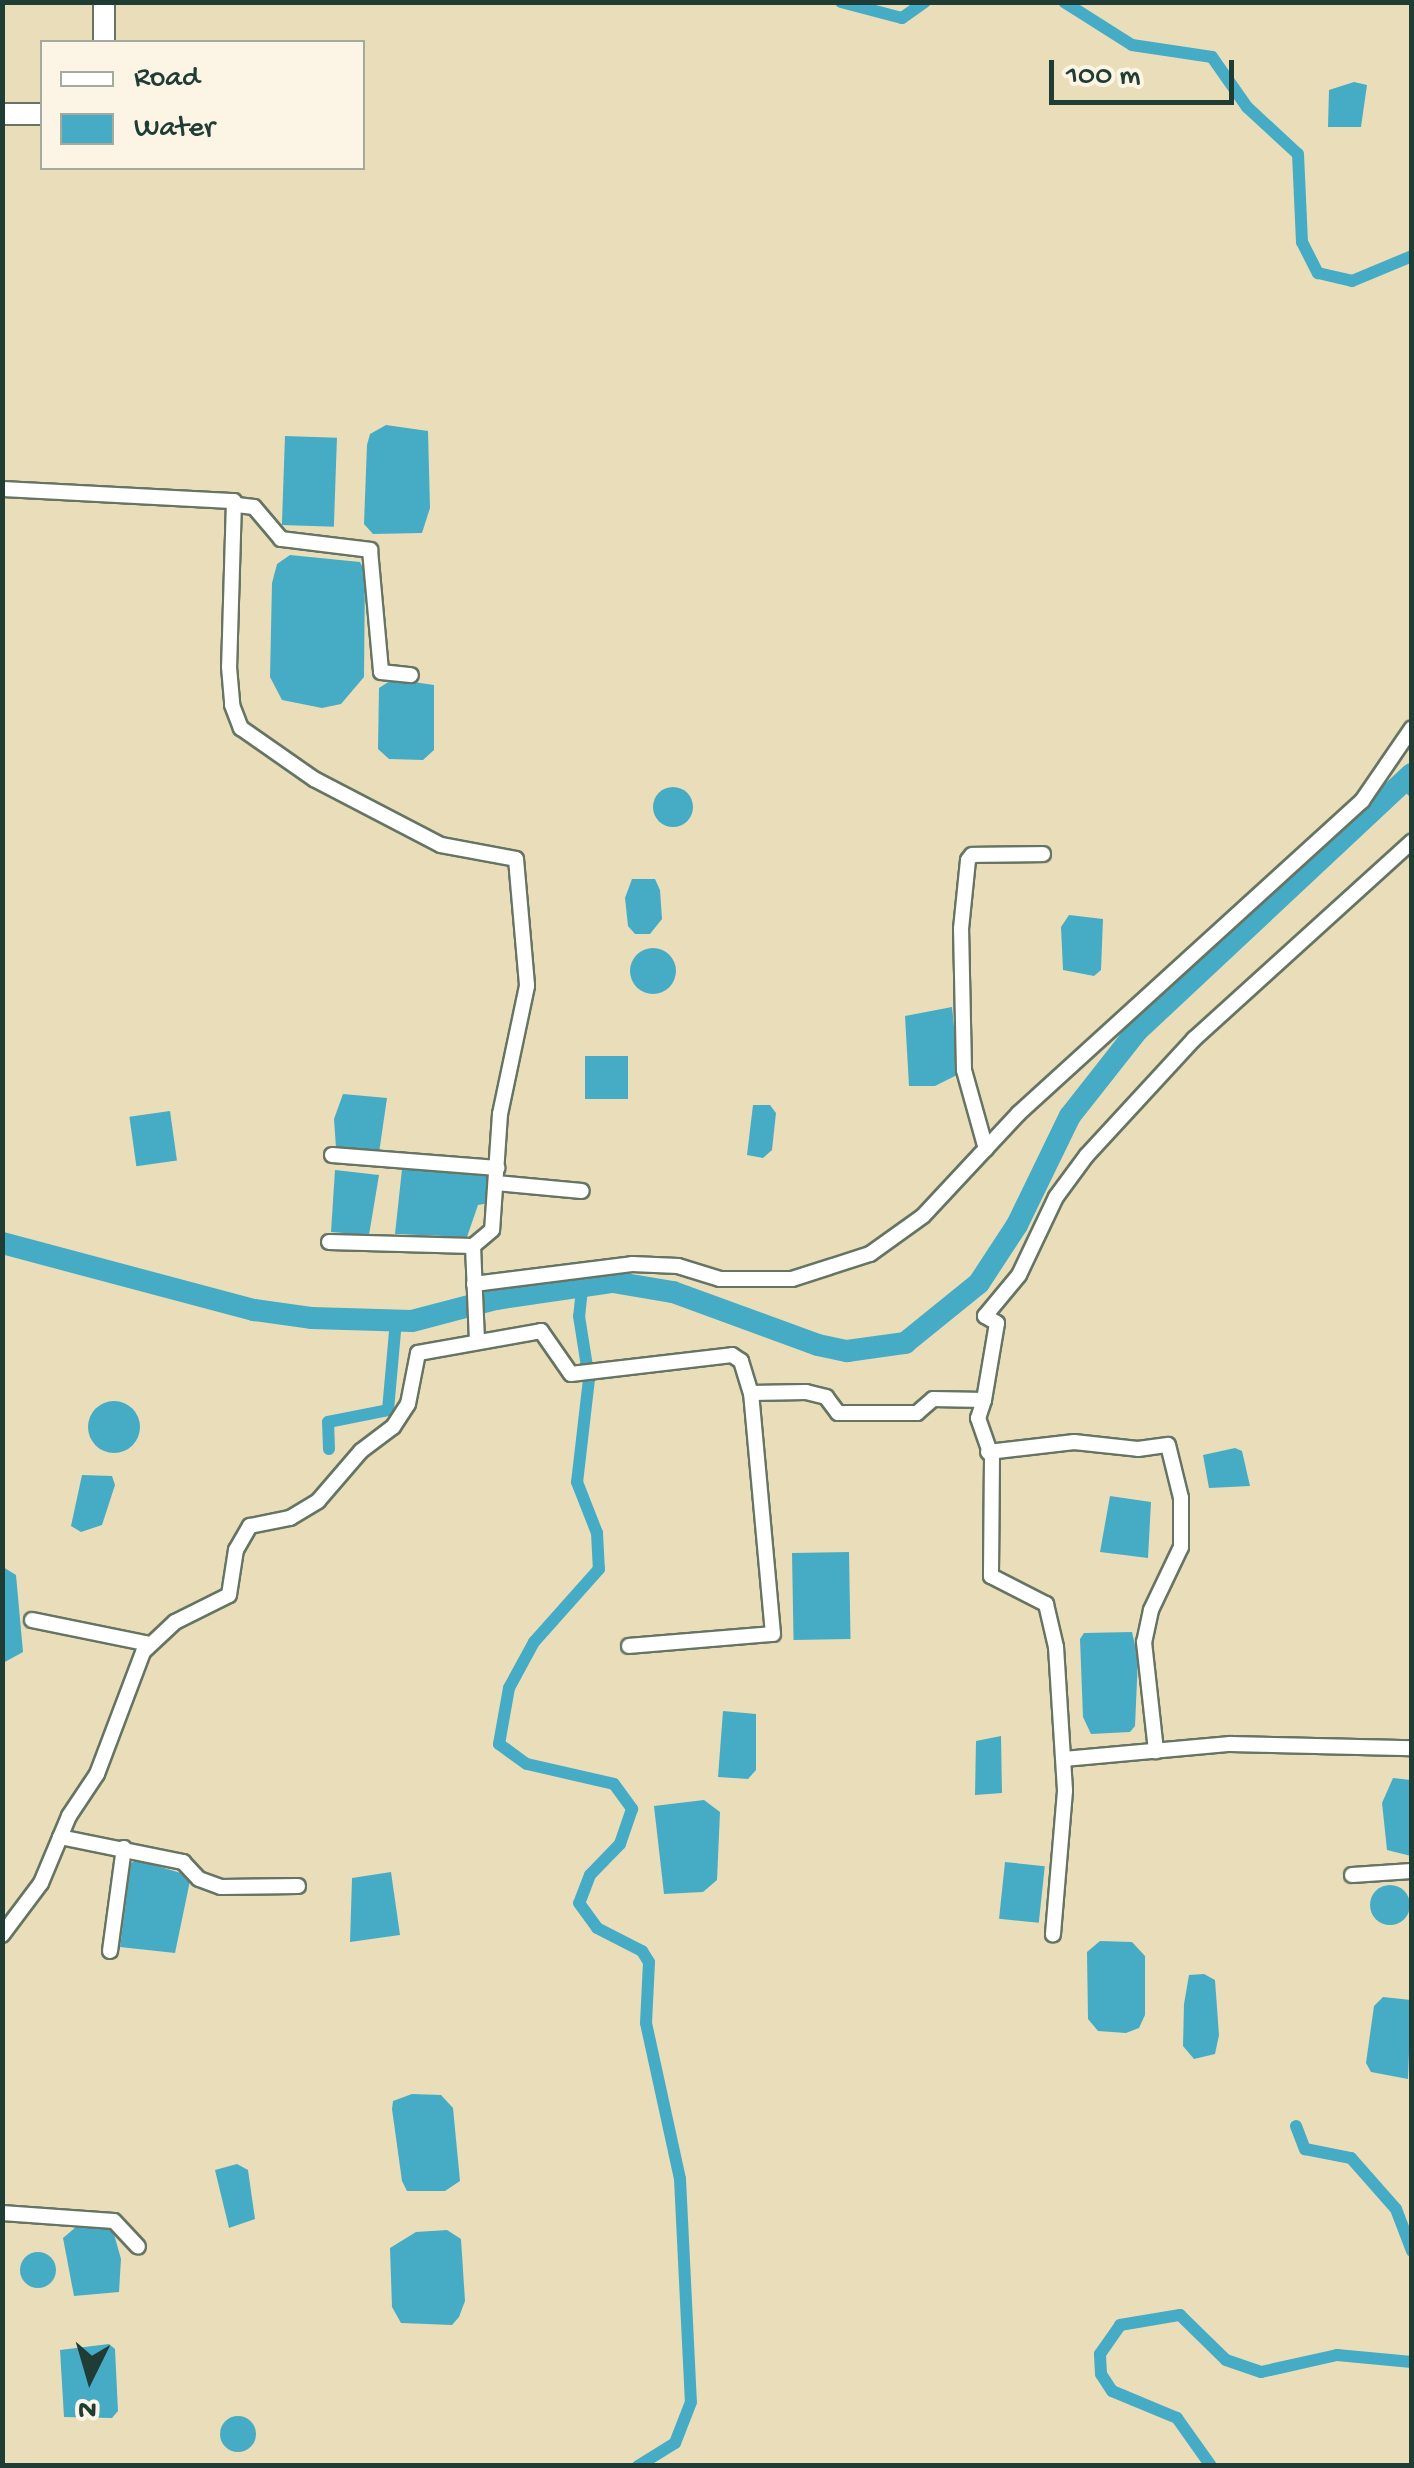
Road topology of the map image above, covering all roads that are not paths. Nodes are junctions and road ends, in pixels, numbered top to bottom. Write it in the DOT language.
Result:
graph roads {
  1 [pos="104,2"];
  2 [pos="104,40"];
  3 [pos="2,114"];
  4 [pos="40,114"];
  5 [pos="2,489"];
  6 [pos="237,504"];
  7 [pos="412,675"];
  8 [pos="1412,728"];
  9 [pos="1412,841"];
  10 [pos="1042,854"];
  11 [pos="986,1149"];
  12 [pos="332,1155"];
  13 [pos="497,1176"];
  14 [pos="582,1191"];
  15 [pos="329,1242"];
  16 [pos="473,1246"];
  17 [pos="475,1289"];
  18 [pos="477,1340"];
  19 [pos="751,1393"];
  20 [pos="984,1400"];
  21 [pos="988,1452"];
  22 [pos="32,1620"];
  23 [pos="150,1644"];
  24 [pos="630,1646"];
  25 [pos="1412,1748"];
  26 [pos="1156,1750"];
  27 [pos="1064,1758"];
  28 [pos="60,1837"];
  29 [pos="124,1848"];
  30 [pos="1412,1871"];
  31 [pos="1352,1875"];
  32 [pos="298,1886"];
  33 [pos="1053,1934"];
  34 [pos="2,1935"];
  35 [pos="110,1951"];
  36 [pos="2,2213"];
  37 [pos="138,2247"];
  1 -- 2 [label="street"];
  3 -- 4 [label="street"];
  5 -- 6 [label="street"];
  6 -- 7 [label="street"];
  6 -- 13 [label="street"];
  8 -- 11 [label="street"];
  9 -- 20 [label="street"];
  10 -- 11 [label="street"];
  11 -- 17 [label="street"];
  12 -- 13 [label="street"];
  13 -- 14 [label="street"];
  13 -- 16 [label="street"];
  15 -- 16 [label="street"];
  16 -- 17 [label="street"];
  17 -- 18 [label="street"];
  18 -- 19 [label="street"];
  18 -- 23 [label="street"];
  19 -- 20 [label="street"];
  19 -- 24 [label="street"];
  20 -- 21 [label="street"];
  21 -- 26 [label="street"];
  21 -- 27 [label="street"];
  22 -- 23 [label="street"];
  23 -- 28 [label="street"];
  25 -- 26 [label="street"];
  26 -- 27 [label="street"];
  27 -- 33 [label="street"];
  28 -- 29 [label="street"];
  28 -- 34 [label="street"];
  29 -- 32 [label="street"];
  29 -- 35 [label="street"];
  30 -- 31 [label="street"];
  36 -- 37 [label="street"];
}
